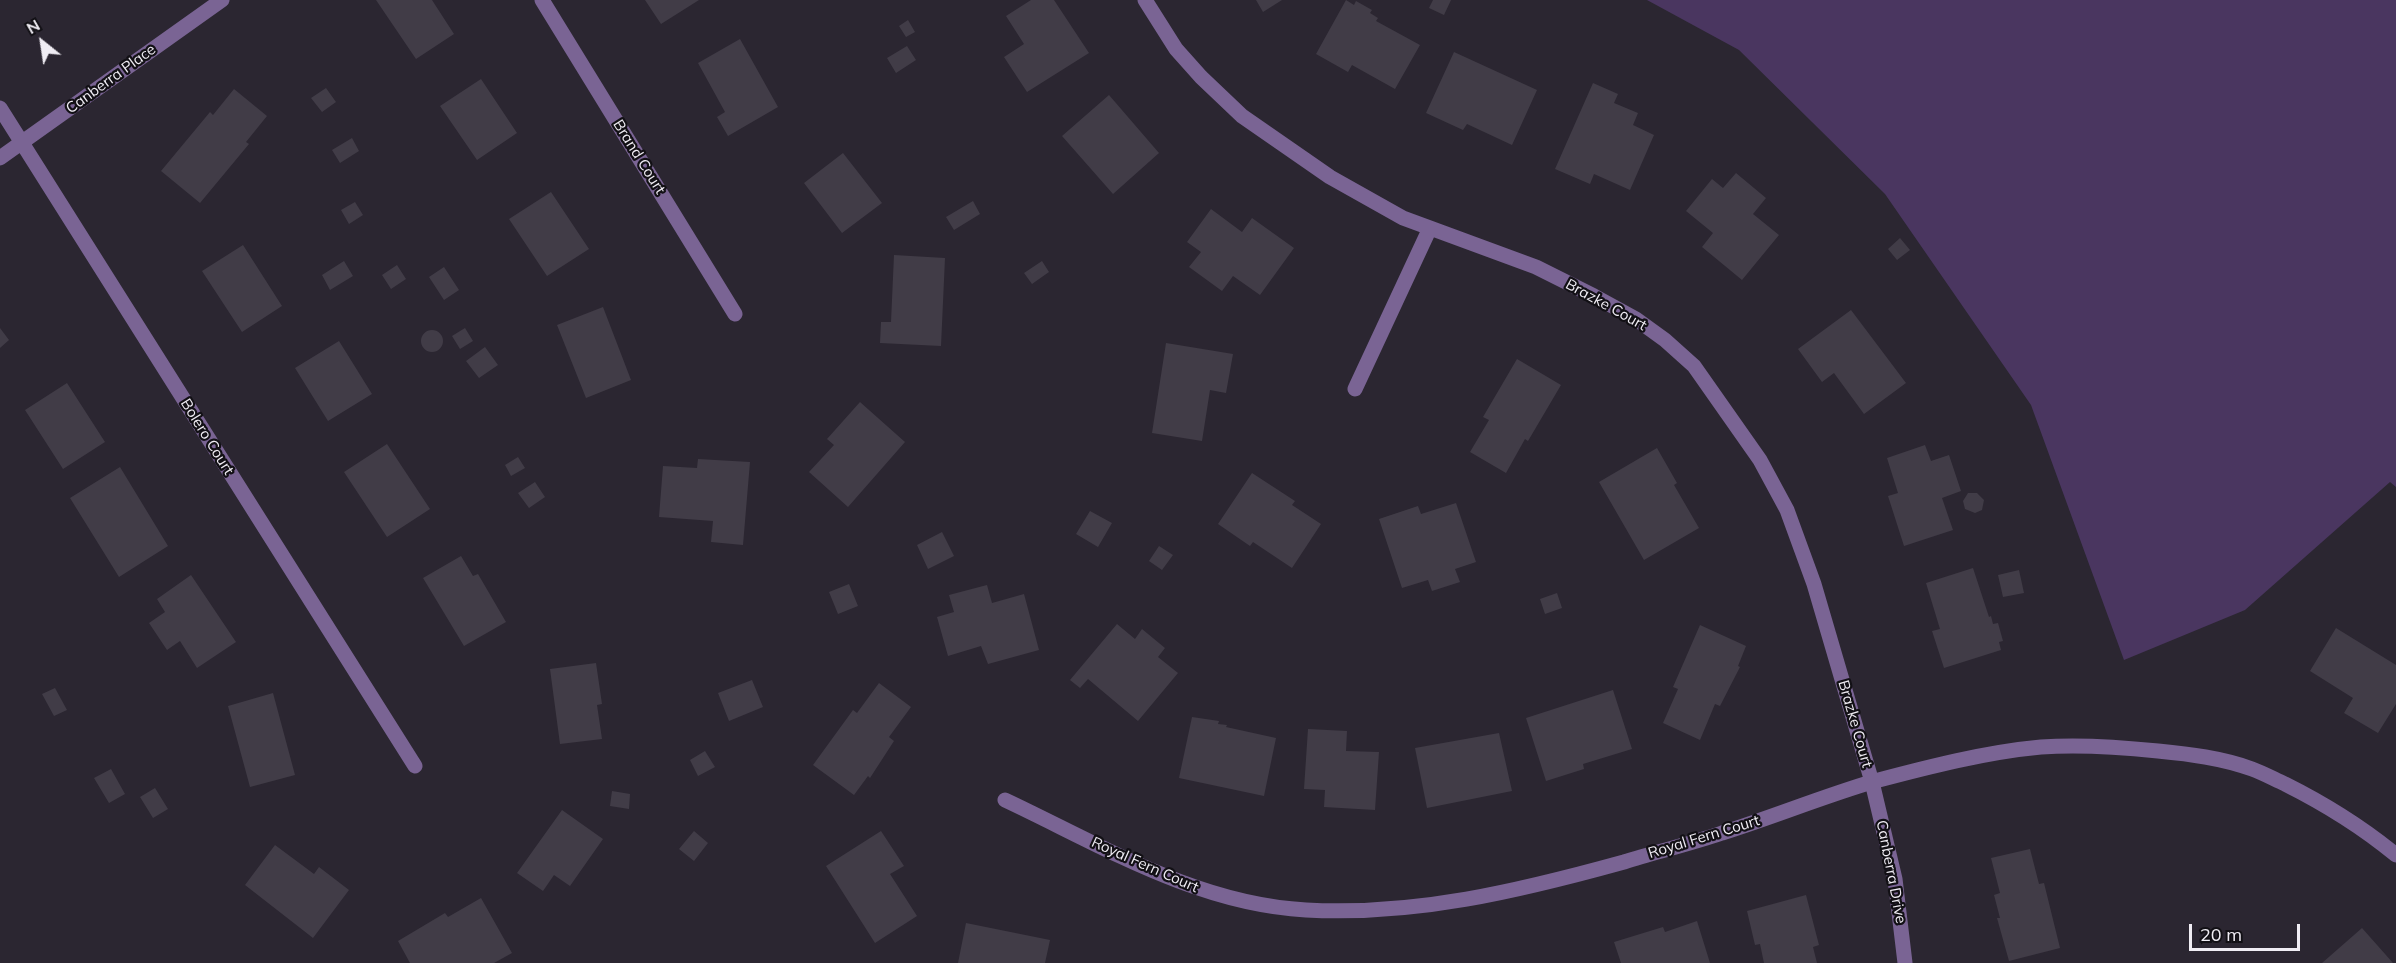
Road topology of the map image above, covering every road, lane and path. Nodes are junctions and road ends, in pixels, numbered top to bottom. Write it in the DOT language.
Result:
graph roads {
  1 [pos="222,0"];
  2 [pos="543,0"];
  3 [pos="1145,0"];
  4 [pos="0,108"];
  5 [pos="21,144"];
  6 [pos="0,158"];
  7 [pos="1430,228"];
  8 [pos="735,314"];
  9 [pos="1355,389"];
  10 [pos="415,766"];
  11 [pos="1872,782"];
  12 [pos="1005,800"];
  13 [pos="2396,855"];
  14 [pos="1905,963"];
  1 -- 5 [label="street, Canberra Place"];
  2 -- 8 [label="street, Brand Court"];
  3 -- 7 [label="street, Brazke Court"];
  4 -- 5 [label="street, Bolero Court"];
  5 -- 6 [label="street, Canberra Place"];
  5 -- 10 [label="street, Bolero Court"];
  7 -- 9 [label="street"];
  7 -- 11 [label="street, Brazke Court"];
  11 -- 12 [label="street, Royal Fern Court"];
  11 -- 13 [label="street, Royal Fern Court"];
  11 -- 14 [label="street, Canberra Drive"];
}
